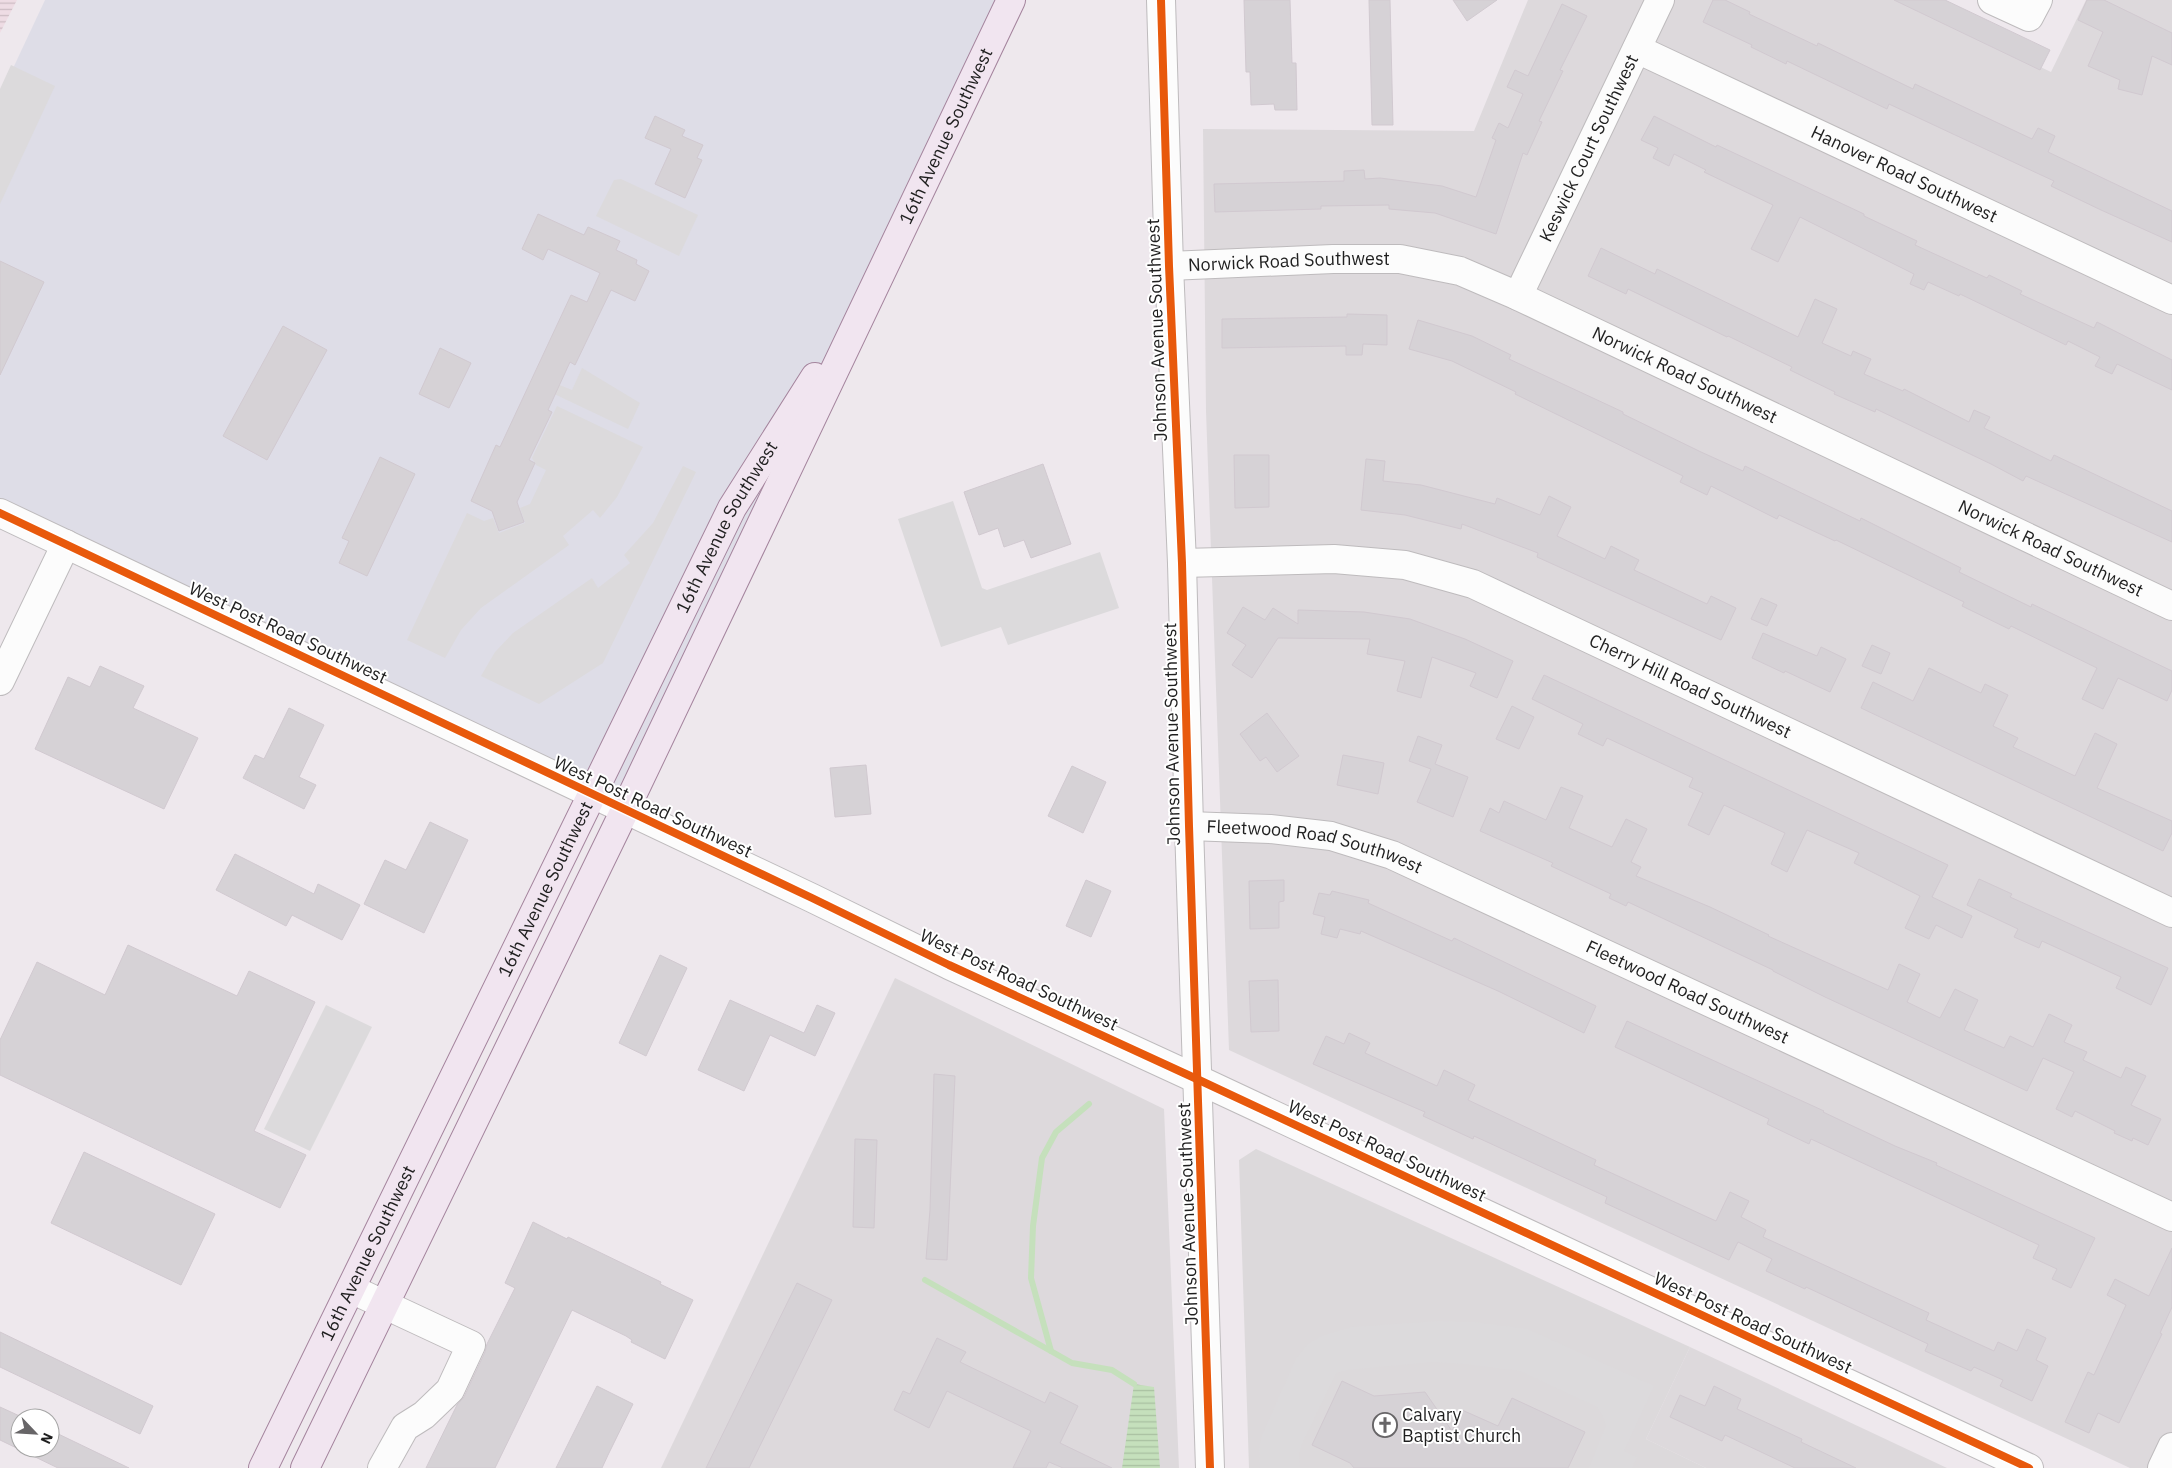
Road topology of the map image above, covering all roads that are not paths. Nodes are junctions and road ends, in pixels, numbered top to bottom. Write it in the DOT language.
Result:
graph roads {
  1 [pos="1011,0"];
  2 [pos="1162,0"];
  3 [pos="1660,0"];
  4 [pos="1992,0"];
  5 [pos="2038,0"];
  6 [pos="1637,49"];
  7 [pos="1169,266"];
  8 [pos="881,273"];
  9 [pos="1518,296"];
  10 [pos="2172,300"];
  11 [pos="0,513"];
  12 [pos="66,544"];
  13 [pos="1182,563"];
  14 [pos="2172,606"];
  15 [pos="0,681"];
  16 [pos="592,794"];
  17 [pos="625,810"];
  18 [pos="1188,826"];
  19 [pos="2172,913"];
  20 [pos="1199,1080"];
  21 [pos="2172,1217"];
  22 [pos="351,1289"];
  23 [pos="385,1305"];
  24 [pos="2172,1447"];
  25 [pos="263,1468"];
  26 [pos="305,1468"];
  27 [pos="382,1468"];
  28 [pos="1210,1468"];
  29 [pos="2029,1468"];
  30 [pos="2162,1468"];
  1 -- 8 [label="main road, 16th Avenue Southwest"];
  2 -- 7 [label="street, Johnson Avenue Southwest"];
  3 -- 6 [label="street, Keswick Court Southwest"];
  4 -- 5 [label="street"];
  6 -- 9 [label="street, Keswick Court Southwest"];
  6 -- 10 [label="street, Hanover Road Southwest"];
  7 -- 9 [label="street, Norwick Road Southwest"];
  7 -- 13 [label="street, Johnson Avenue Southwest"];
  8 -- 16 [label="main road, 16th Avenue Southwest"];
  8 -- 17 [label="main road, 16th Avenue Southwest"];
  9 -- 14 [label="street, Norwick Road Southwest"];
  11 -- 12 [label="street, West Post Road Southwest"];
  12 -- 15 [label="street"];
  12 -- 16 [label="street, West Post Road Southwest"];
  13 -- 18 [label="street, Johnson Avenue Southwest"];
  13 -- 19 [label="street, Cherry Hill Road Southwest"];
  16 -- 17 [label="street, West Post Road Southwest"];
  16 -- 22 [label="main road, 16th Avenue Southwest"];
  17 -- 20 [label="street, West Post Road Southwest"];
  17 -- 23 [label="main road, 16th Avenue Southwest"];
  18 -- 20 [label="street, Johnson Avenue Southwest"];
  18 -- 21 [label="street, Fleetwood Road Southwest"];
  20 -- 28 [label="street, Johnson Avenue Southwest"];
  20 -- 29 [label="street, West Post Road Southwest"];
  22 -- 23 [label="street"];
  22 -- 25 [label="main road, 16th Avenue Southwest"];
  23 -- 26 [label="main road, 16th Avenue Southwest"];
  23 -- 27 [label="street"];
  24 -- 30 [label="street"];
}
